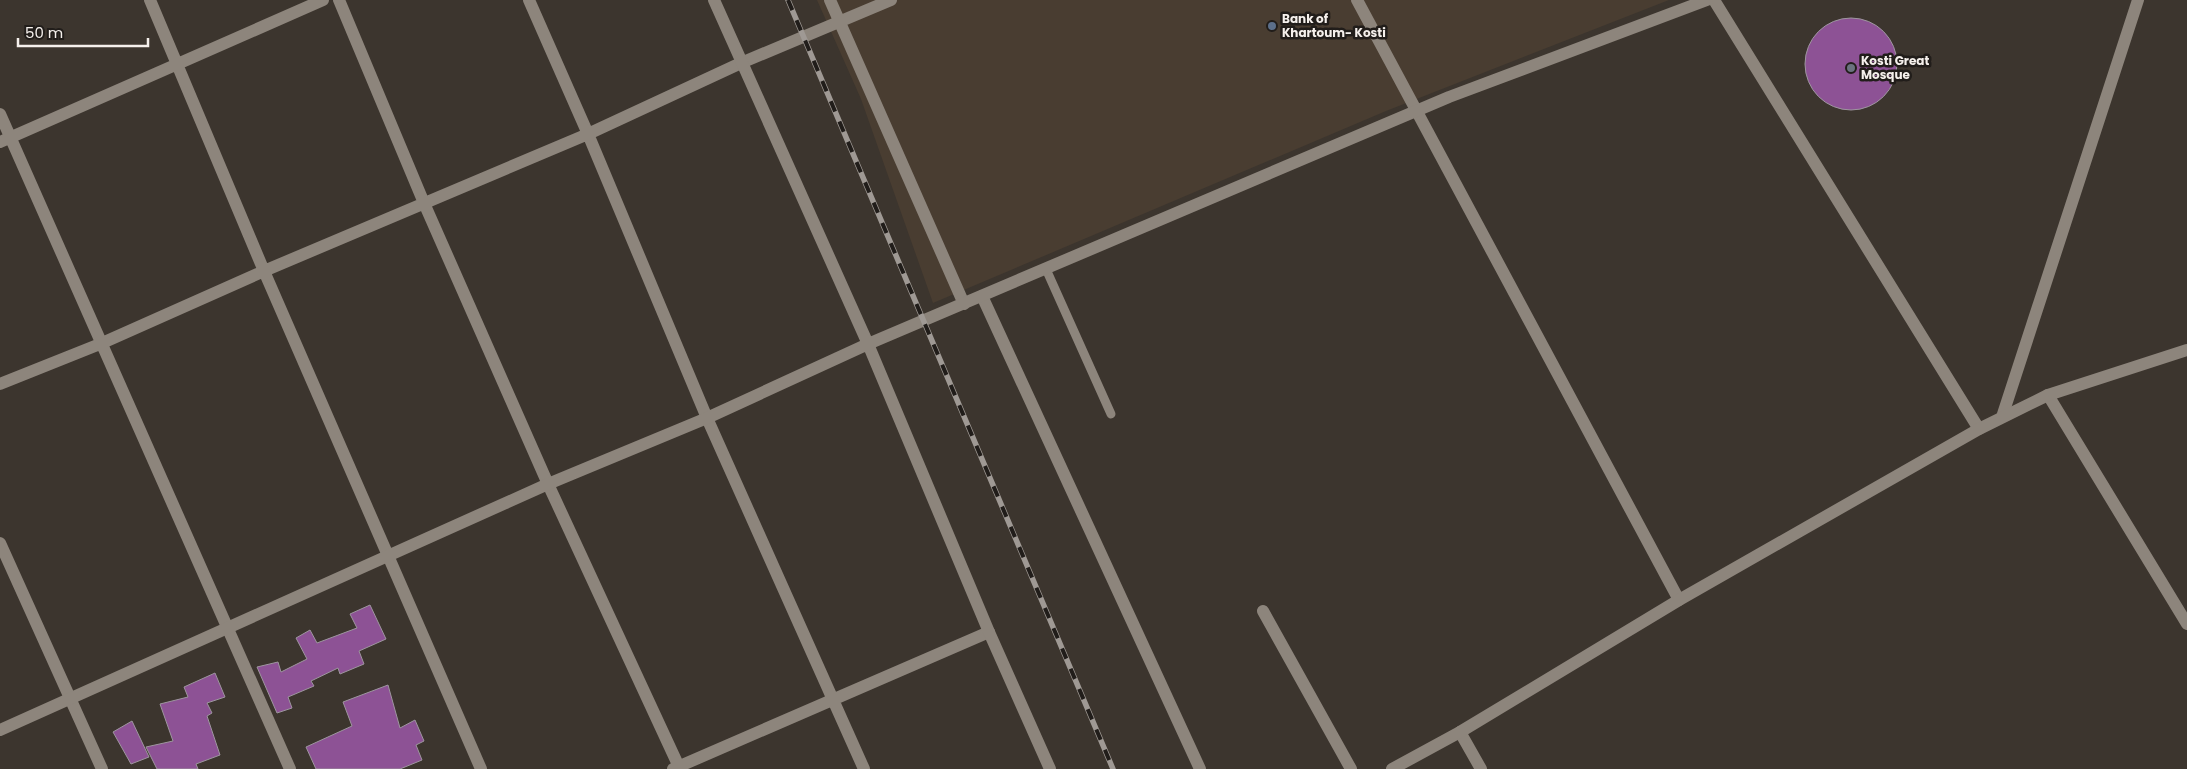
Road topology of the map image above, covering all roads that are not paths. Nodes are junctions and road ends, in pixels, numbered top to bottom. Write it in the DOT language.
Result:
graph roads {
  1 [pos="150,0"];
  2 [pos="323,0"];
  3 [pos="339,0"];
  4 [pos="529,0"];
  5 [pos="714,0"];
  6 [pos="830,0"];
  7 [pos="891,0"];
  8 [pos="1357,0"];
  9 [pos="1707,0"];
  10 [pos="1714,0"];
  11 [pos="2138,0"];
  12 [pos="839,22"];
  13 [pos="177,63"];
  14 [pos="741,63"];
  15 [pos="1416,111"];
  16 [pos="0,114"];
  17 [pos="588,134"];
  18 [pos="5,140"];
  19 [pos="424,203"];
  20 [pos="1046,269"];
  21 [pos="264,271"];
  22 [pos="982,296"];
  23 [pos="964,304"];
  24 [pos="100,344"];
  25 [pos="868,344"];
  26 [pos="2187,350"];
  27 [pos="0,384"];
  28 [pos="2048,395"];
  29 [pos="1111,414"];
  30 [pos="2002,417"];
  31 [pos="707,418"];
  32 [pos="1979,429"];
  33 [pos="548,484"];
  34 [pos="0,543"];
  35 [pos="390,555"];
  36 [pos="1679,600"];
  37 [pos="1263,611"];
  38 [pos="2187,624"];
  39 [pos="228,629"];
  40 [pos="989,632"];
  41 [pos="70,700"];
  42 [pos="833,700"];
  43 [pos="0,730"];
  44 [pos="1460,732"];
  45 [pos="678,768"];
  46 [pos="102,769"];
  47 [pos="290,769"];
  48 [pos="481,769"];
  49 [pos="864,769"];
  50 [pos="1050,769"];
  51 [pos="1200,769"];
  52 [pos="1351,769"];
  53 [pos="1392,769"];
  54 [pos="1481,769"];
  1 -- 13 [label="street"];
  2 -- 13 [label="street"];
  3 -- 19 [label="street"];
  4 -- 17 [label="street"];
  5 -- 14 [label="street"];
  6 -- 12 [label="street"];
  7 -- 12 [label="street"];
  8 -- 15 [label="street"];
  9 -- 15 [label="street"];
  10 -- 32 [label="street"];
  11 -- 30 [label="street"];
  12 -- 14 [label="street"];
  12 -- 23 [label="street"];
  13 -- 18 [label="street"];
  13 -- 21 [label="street"];
  14 -- 17 [label="street"];
  14 -- 25 [label="street"];
  15 -- 20 [label="street"];
  15 -- 36 [label="street"];
  16 -- 18 [label="street"];
  17 -- 19 [label="street"];
  17 -- 31 [label="street"];
  18 -- 24 [label="street"];
  19 -- 21 [label="street"];
  19 -- 33 [label="street"];
  20 -- 22 [label="street"];
  20 -- 29 [label="lane"];
  21 -- 24 [label="street"];
  21 -- 35 [label="street"];
  22 -- 23 [label="street"];
  22 -- 51 [label="street"];
  23 -- 25 [label="street"];
  24 -- 27 [label="street"];
  24 -- 39 [label="street"];
  25 -- 31 [label="street"];
  25 -- 40 [label="street"];
  26 -- 28 [label="street"];
  28 -- 30 [label="street"];
  28 -- 38 [label="street"];
  30 -- 32 [label="street"];
  31 -- 33 [label="street"];
  31 -- 42 [label="street"];
  32 -- 36 [label="street"];
  33 -- 35 [label="street"];
  33 -- 45 [label="street"];
  34 -- 41 [label="street"];
  35 -- 39 [label="street"];
  35 -- 48 [label="street"];
  36 -- 44 [label="street"];
  37 -- 52 [label="street"];
  39 -- 41 [label="street"];
  39 -- 47 [label="street"];
  40 -- 42 [label="street"];
  40 -- 50 [label="street"];
  41 -- 43 [label="street"];
  41 -- 46 [label="street"];
  42 -- 45 [label="street"];
  42 -- 49 [label="street"];
  44 -- 53 [label="street"];
  44 -- 54 [label="street"];
}
